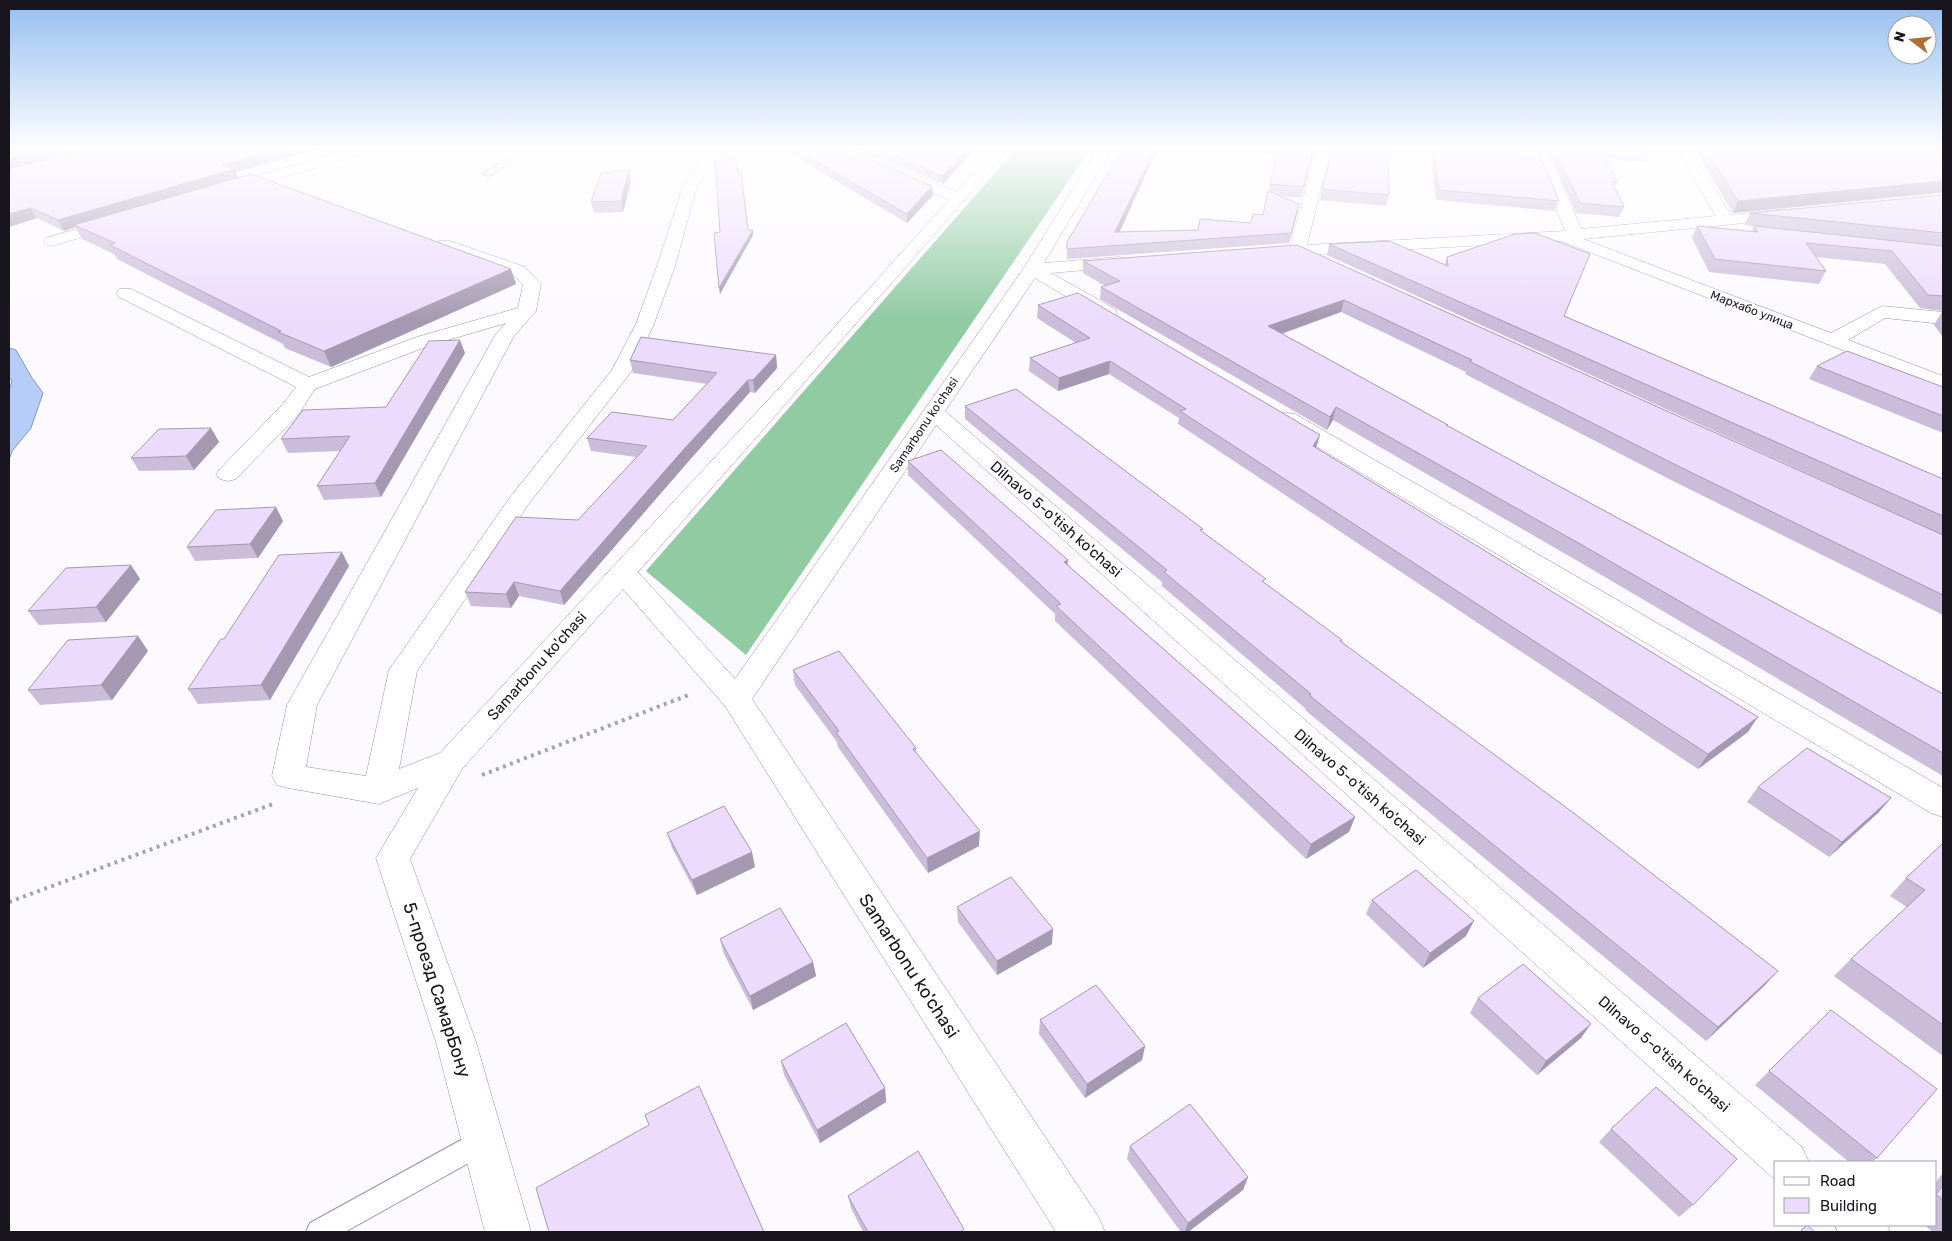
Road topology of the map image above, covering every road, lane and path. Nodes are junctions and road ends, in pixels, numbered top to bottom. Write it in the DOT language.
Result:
graph roads {
  1 [pos="684,206"];
  2 [pos="951,206"];
  3 [pos="1070,206"];
  4 [pos="1309,206"];
  5 [pos="1558,206"];
  6 [pos="1718,206"];
  7 [pos="1804,213"];
  8 [pos="127,219"];
  9 [pos="1726,219"];
  10 [pos="1674,225"];
  11 [pos="1751,233"];
  12 [pos="1568,235"];
  13 [pos="426,239"];
  14 [pos="52,241"];
  15 [pos="1297,250"];
  16 [pos="1258,252"];
  17 [pos="1140,261"];
  18 [pos="1333,266"];
  19 [pos="1032,269"];
  20 [pos="125,293"];
  21 [pos="526,310"];
  22 [pos="1943,318"];
  23 [pos="1126,324"];
  24 [pos="1832,341"];
  25 [pos="1943,383"];
  26 [pos="308,385"];
  27 [pos="1264,405"];
  28 [pos="933,411"];
  29 [pos="228,474"];
  30 [pos="622,571"];
  31 [pos="729,691"];
  32 [pos="451,761"];
  33 [pos="379,791"];
  34 [pos="432,794"];
  35 [pos="276,802"];
  36 [pos="1943,804"];
  37 [pos="9,902"];
  38 [pos="483,1141"];
  39 [pos="1786,1161"];
  40 [pos="319,1232"];
  41 [pos="508,1232"];
  42 [pos="1082,1232"];
  1 -- 33 [label="street"];
  2 -- 30 [label="street, Samarbonu ko'chasi"];
  3 -- 19 [label="street, Samarbonu ko'chasi"];
  4 -- 15 [label="street"];
  5 -- 12 [label="street"];
  6 -- 9 [label="street"];
  7 -- 9 [label="street, Мархабо улица"];
  8 -- 14 [label="street"];
  9 -- 10 [label="street, Мархабо улица"];
  10 -- 11 [label="street, Мархабо улица"];
  10 -- 12 [label="street, Мархабо улица"];
  12 -- 15 [label="street, Мархабо улица"];
  12 -- 24 [label="street, Мархабо улица"];
  13 -- 21 [label="street"];
  15 -- 16 [label="street, Мархабо улица"];
  15 -- 18 [label="street"];
  17 -- 19 [label="street"];
  19 -- 23 [label="street"];
  19 -- 28 [label="street, Samarbonu ko'chasi"];
  20 -- 26 [label="street"];
  21 -- 26 [label="street"];
  21 -- 33 [label="street"];
  22 -- 24 [label="street"];
  24 -- 25 [label="street, Мархабо улица"];
  26 -- 29 [label="street"];
  27 -- 36 [label="street"];
  28 -- 31 [label="street, Samarbonu ko'chasi"];
  28 -- 39 [label="street, Dilnavo 5-o'tish ko'chasi"];
  30 -- 31 [label="street, Samarbonu ko'chasi"];
  30 -- 32 [label="street, Samarbonu ko'chasi"];
  31 -- 34 [label="path"];
  31 -- 42 [label="street, Samarbonu ko'chasi"];
  32 -- 33 [label="street"];
  32 -- 34 [label="street, 5-проезд СамарБону"];
  34 -- 38 [label="street, 5-проезд СамарБону"];
  35 -- 37 [label="path"];
  38 -- 40 [label="lane"];
  38 -- 41 [label="street, 5-проезд СамарБону"];
}
